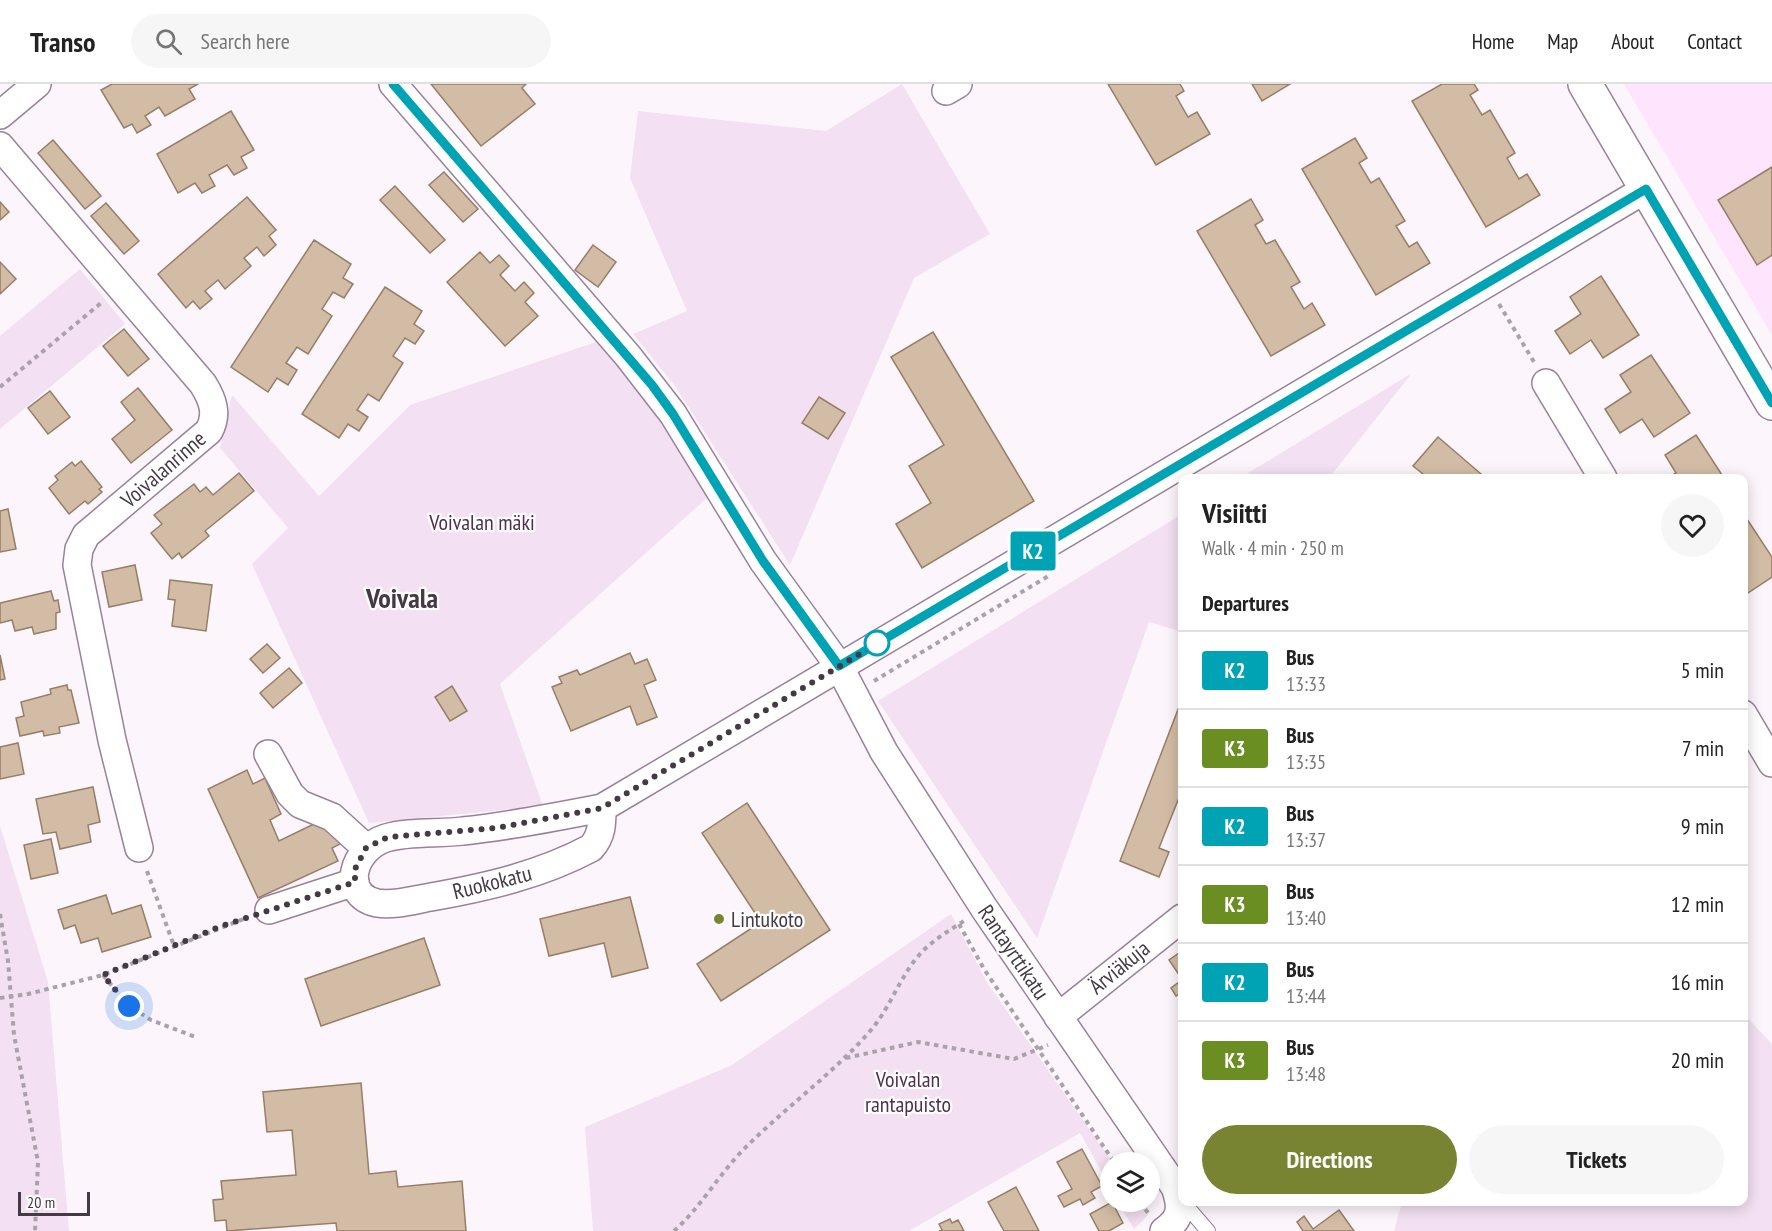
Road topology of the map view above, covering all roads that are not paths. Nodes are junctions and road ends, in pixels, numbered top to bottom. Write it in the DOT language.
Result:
graph roads {
  1 [pos="37,84"];
  2 [pos="393,84"];
  3 [pos="1585,84"];
  4 [pos="0,115"];
  5 [pos="0,146"];
  6 [pos="1646,189"];
  7 [pos="1546,383"];
  8 [pos="1772,403"];
  9 [pos="1601,474"];
  10 [pos="839,666"];
  11 [pos="1748,722"];
  12 [pos="268,754"];
  13 [pos="1772,763"];
  14 [pos="602,808"];
  15 [pos="139,848"];
  16 [pos="366,848"];
  17 [pos="355,882"];
  18 [pos="269,910"];
  19 [pos="1178,922"];
  20 [pos="1062,1025"];
  21 [pos="1178,1194"];
  22 [pos="1181,1206"];
  23 [pos="1186,1206"];
  24 [pos="1164,1231"];
  25 [pos="1208,1231"];
  1 -- 4 [label="street"];
  2 -- 10 [label="street, Rantayrttikatu"];
  3 -- 6 [label="street"];
  5 -- 15 [label="street, Voivalanrinne"];
  6 -- 8 [label="street"];
  6 -- 10 [label="street"];
  7 -- 9 [label="street"];
  10 -- 14 [label="street"];
  10 -- 20 [label="street, Rantayrttikatu"];
  11 -- 13 [label="street"];
  12 -- 16 [label="street"];
  14 -- 16 [label="street"];
  14 -- 17 [label="street, Ruokokatu"];
  16 -- 17 [label="street"];
  17 -- 18 [label="street"];
  19 -- 20 [label="street, Ärviäkuja"];
  20 -- 21 [label="street, Rantayrttikatu"];
  22 -- 24 [label="street"];
  23 -- 25 [label="lane"];
}
